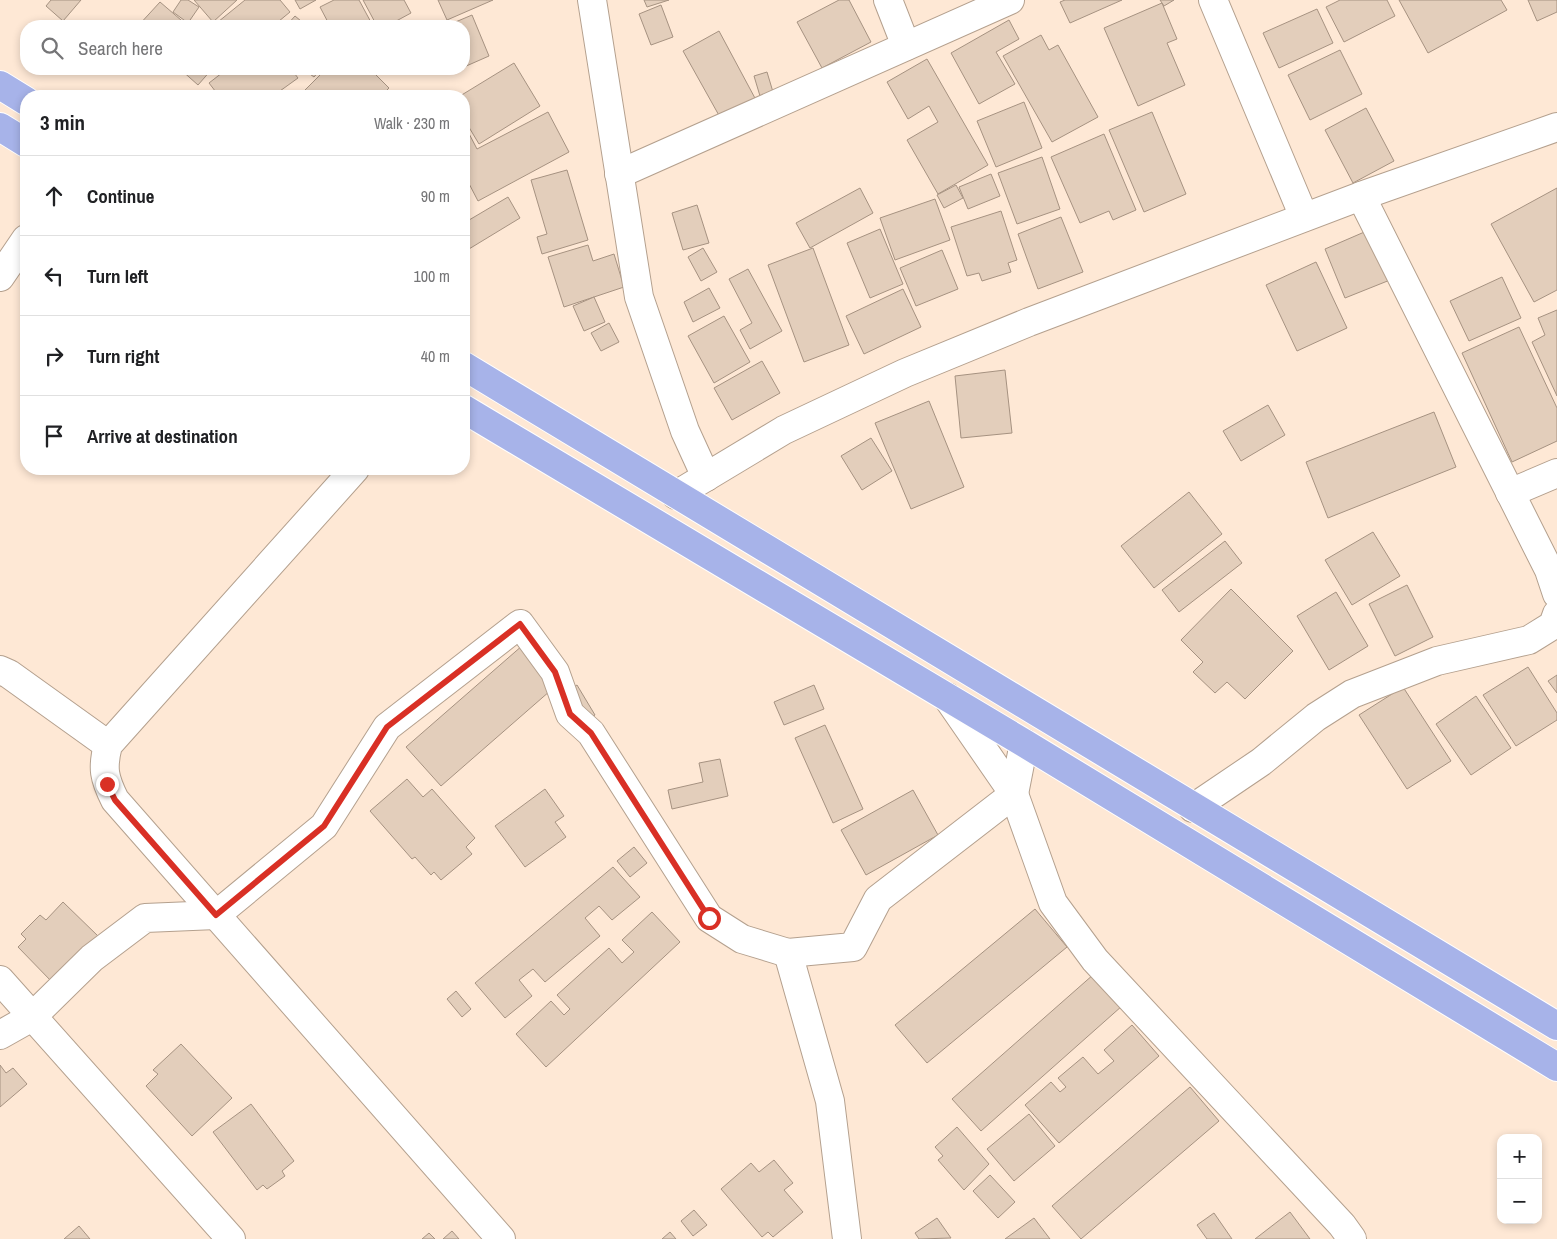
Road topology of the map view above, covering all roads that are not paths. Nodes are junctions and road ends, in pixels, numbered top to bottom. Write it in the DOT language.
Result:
graph roads {
  1 [pos="592,0"];
  2 [pos="888,0"];
  3 [pos="1010,0"];
  4 [pos="1213,0"];
  5 [pos="906,46"];
  6 [pos="0,85"];
  7 [pos="20,97"];
  8 [pos="1557,126"];
  9 [pos="0,127"];
  10 [pos="20,139"];
  11 [pos="619,174"];
  12 [pos="1361,196"];
  13 [pos="1304,217"];
  14 [pos="20,248"];
  15 [pos="0,277"];
  16 [pos="470,370"];
  17 [pos="470,414"];
  18 [pos="1557,473"];
  19 [pos="350,475"];
  20 [pos="706,477"];
  21 [pos="1510,494"];
  22 [pos="676,495"];
  23 [pos="1557,594"];
  24 [pos="1557,614"];
  25 [pos="0,670"];
  26 [pos="947,697"];
  27 [pos="1024,743"];
  28 [pos="108,745"];
  29 [pos="1014,794"];
  30 [pos="1193,808"];
  31 [pos="216,915"];
  32 [pos="788,953"];
  33 [pos="0,980"];
  34 [pos="32,1016"];
  35 [pos="1557,1026"];
  36 [pos="0,1035"];
  37 [pos="1557,1067"];
  38 [pos="231,1239"];
  39 [pos="501,1239"];
  40 [pos="847,1239"];
  41 [pos="1352,1239"];
  1 -- 11 [label="street"];
  2 -- 5 [label="street"];
  3 -- 5 [label="street"];
  4 -- 13 [label="street"];
  5 -- 11 [label="street"];
  6 -- 7 [label="main road"];
  8 -- 12 [label="street"];
  9 -- 10 [label="main road"];
  11 -- 20 [label="street"];
  12 -- 13 [label="street"];
  12 -- 21 [label="street"];
  13 -- 20 [label="street"];
  14 -- 15 [label="street"];
  16 -- 22 [label="main road"];
  17 -- 26 [label="main road"];
  18 -- 21 [label="street"];
  19 -- 28 [label="street"];
  20 -- 22 [label="street"];
  21 -- 23 [label="street"];
  22 -- 30 [label="main road"];
  24 -- 30 [label="street"];
  25 -- 28 [label="street"];
  26 -- 27 [label="main road"];
  26 -- 29 [label="street"];
  27 -- 29 [label="street"];
  27 -- 37 [label="main road"];
  28 -- 31 [label="street"];
  29 -- 32 [label="street"];
  29 -- 41 [label="street"];
  30 -- 35 [label="main road"];
  31 -- 32 [label="street"];
  31 -- 34 [label="street"];
  31 -- 39 [label="street"];
  32 -- 40 [label="street"];
  33 -- 34 [label="street"];
  34 -- 36 [label="street"];
  34 -- 38 [label="street"];
}
